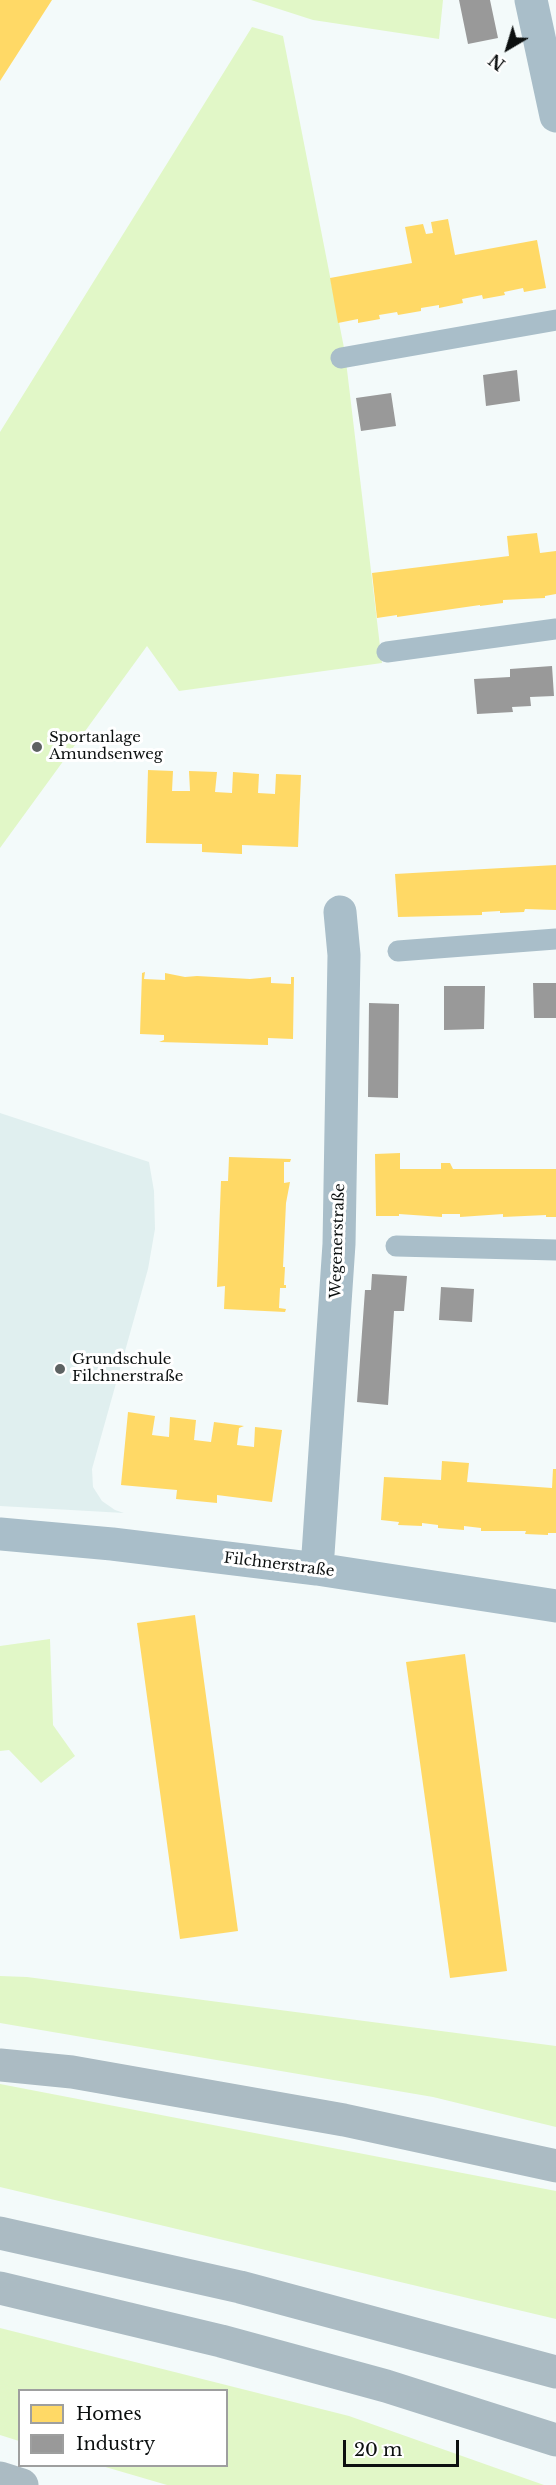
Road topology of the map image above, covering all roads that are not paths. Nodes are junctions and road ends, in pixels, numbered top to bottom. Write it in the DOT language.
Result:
graph roads {
  1 [pos="531,0"];
  2 [pos="556,116"];
  3 [pos="556,320"];
  4 [pos="341,358"];
  5 [pos="556,629"];
  6 [pos="387,652"];
  7 [pos="340,912"];
  8 [pos="556,939"];
  9 [pos="398,951"];
  10 [pos="396,1246"];
  11 [pos="556,1250"];
  12 [pos="0,1534"];
  13 [pos="317,1569"];
  14 [pos="556,1606"];
  15 [pos="0,2066"];
  16 [pos="556,2166"];
  17 [pos="0,2234"];
  18 [pos="0,2288"];
  19 [pos="556,2372"];
  20 [pos="556,2440"];
  21 [pos="0,2478"];
  22 [pos="22,2485"];
  1 -- 2 [label="street"];
  3 -- 4 [label="lane"];
  5 -- 6 [label="lane"];
  7 -- 13 [label="street, Wegenerstraße"];
  8 -- 9 [label="lane"];
  10 -- 11 [label="lane"];
  12 -- 13 [label="street, Filchnerstraße"];
  13 -- 14 [label="street, Filchnerstraße"];
  15 -- 16 [label="highway"];
  17 -- 19 [label="highway"];
  18 -- 20 [label="highway"];
  21 -- 22 [label="highway"];
}
